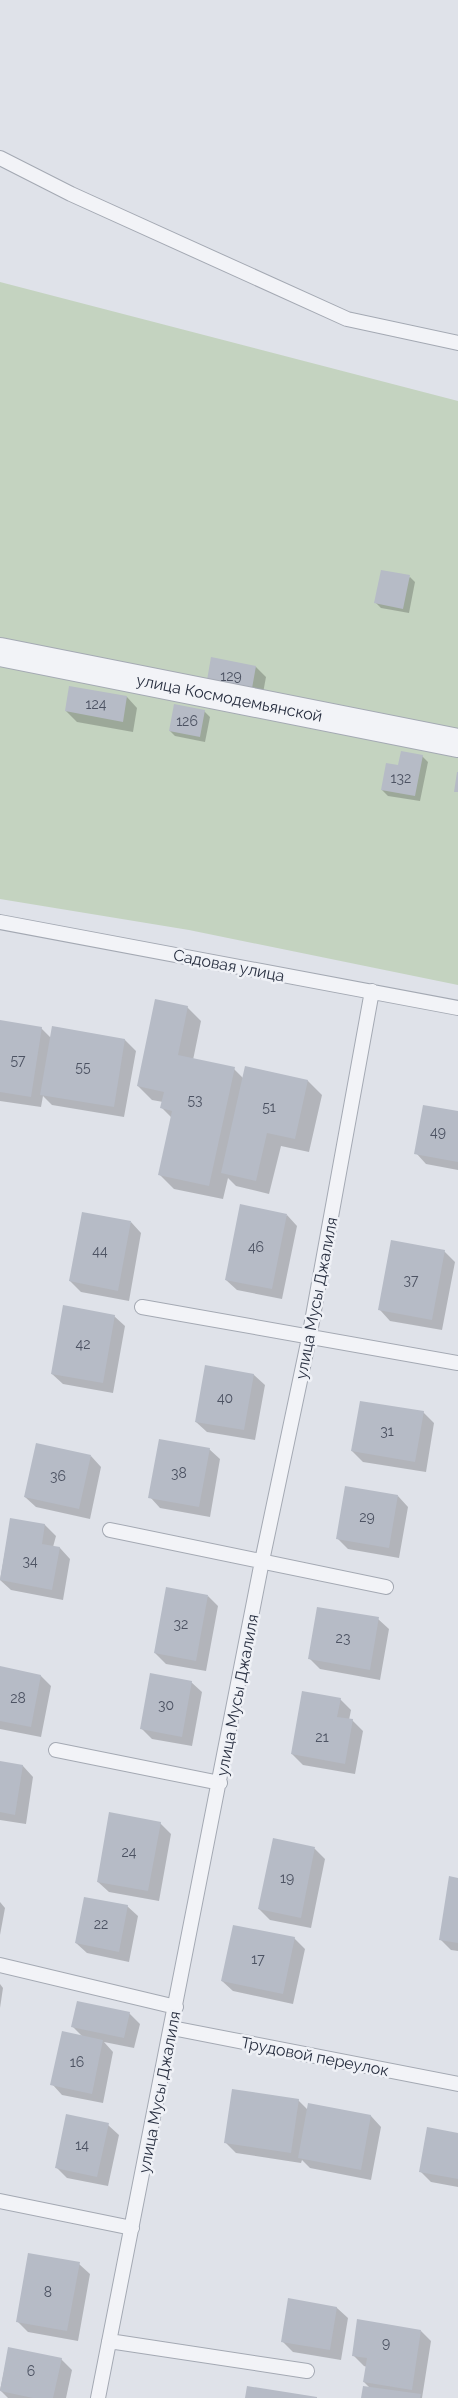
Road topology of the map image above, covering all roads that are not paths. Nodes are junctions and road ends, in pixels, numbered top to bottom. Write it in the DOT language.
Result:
graph roads {
  1 [pos="0,158"];
  2 [pos="458,343"];
  3 [pos="0,652"];
  4 [pos="458,743"];
  5 [pos="0,922"];
  6 [pos="372,991"];
  7 [pos="458,1008"];
  8 [pos="142,1307"];
  9 [pos="309,1338"];
  10 [pos="458,1363"];
  11 [pos="110,1530"];
  12 [pos="262,1560"];
  13 [pos="386,1587"];
  14 [pos="56,1750"];
  15 [pos="220,1783"];
  16 [pos="0,1965"];
  17 [pos="176,2007"];
  18 [pos="172,2028"];
  19 [pos="458,2084"];
  20 [pos="0,2201"];
  21 [pos="132,2228"];
  22 [pos="109,2341"];
  23 [pos="307,2372"];
  24 [pos="98,2398"];
  1 -- 2 [label="lane"];
  3 -- 4 [label="street, улица Космодемьянской"];
  5 -- 6 [label="lane, Садовая улица"];
  6 -- 7 [label="lane, Садовая улица"];
  6 -- 9 [label="lane, улица Мусы Джалиля"];
  8 -- 9 [label="lane"];
  9 -- 10 [label="lane"];
  9 -- 12 [label="lane, улица Мусы Джалиля"];
  11 -- 12 [label="lane"];
  12 -- 13 [label="lane"];
  12 -- 15 [label="lane, улица Мусы Джалиля"];
  14 -- 15 [label="lane"];
  15 -- 17 [label="lane, улица Мусы Джалиля"];
  16 -- 17 [label="lane"];
  17 -- 18 [label="lane, улица Мусы Джалиля"];
  18 -- 19 [label="lane, Трудовой переулок"];
  18 -- 21 [label="lane, улица Мусы Джалиля"];
  20 -- 21 [label="lane"];
  21 -- 22 [label="lane, улица Мусы Джалиля"];
  22 -- 23 [label="lane"];
  22 -- 24 [label="lane, улица Мусы Джалиля"];
}
